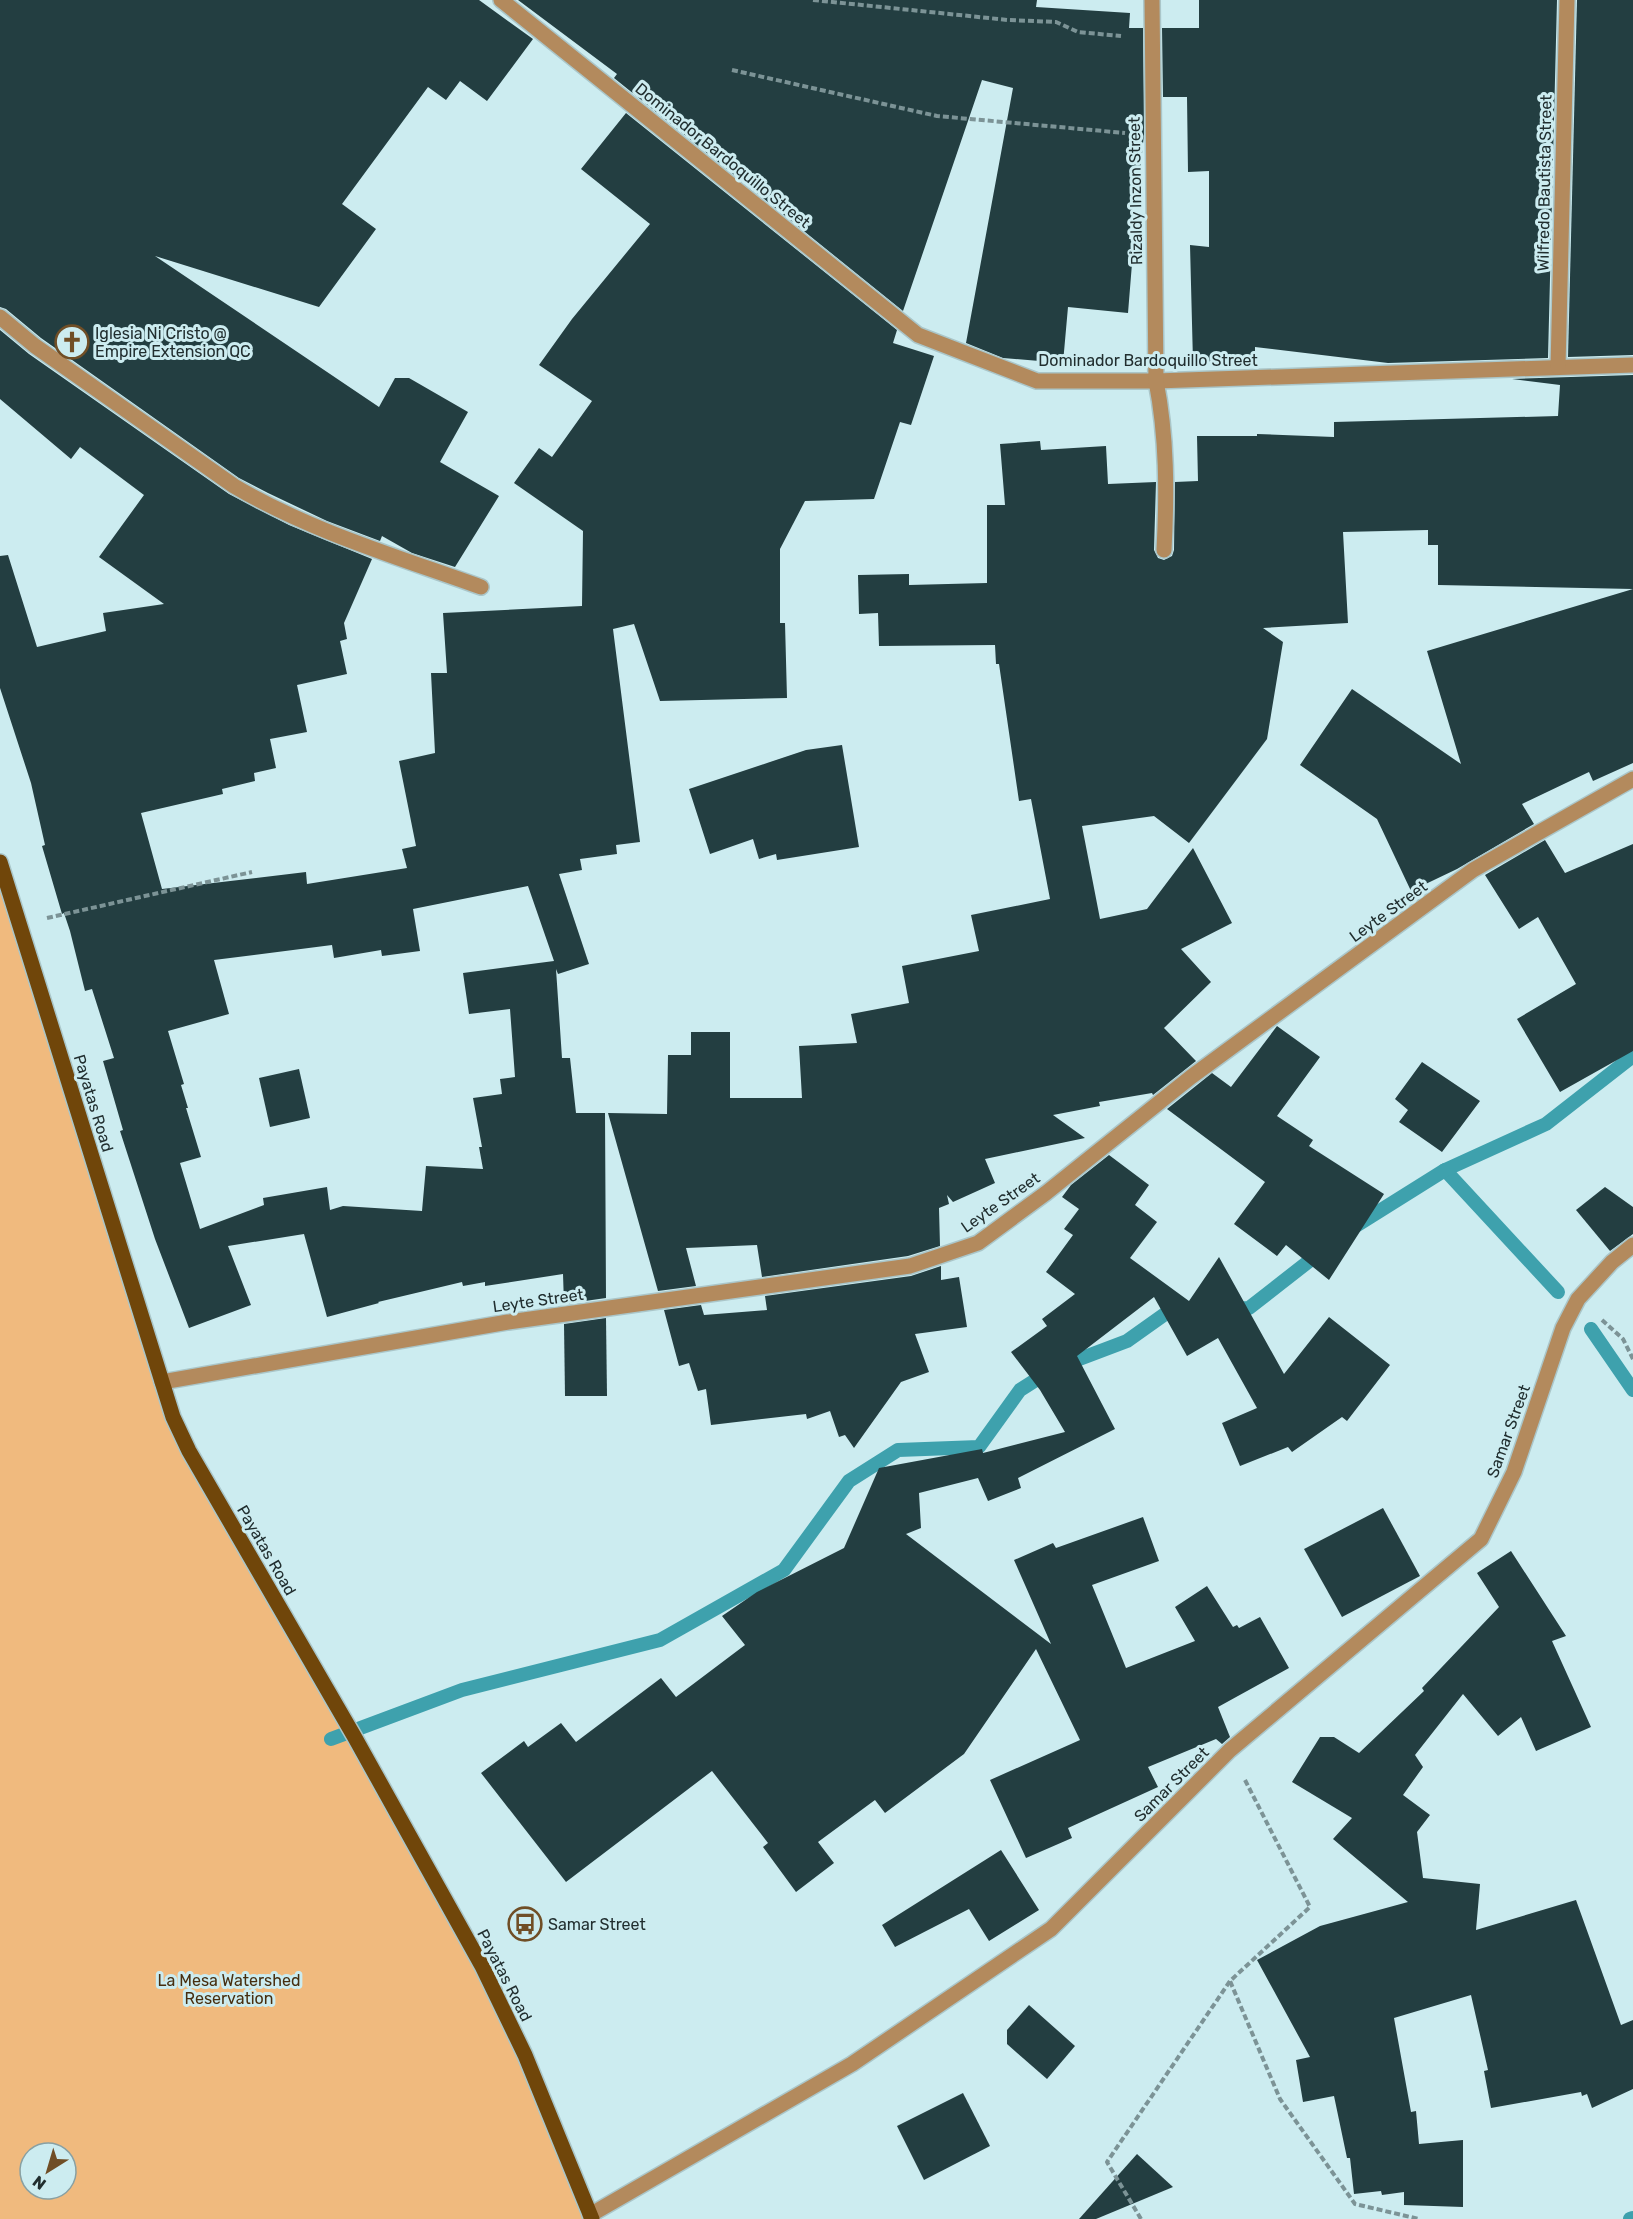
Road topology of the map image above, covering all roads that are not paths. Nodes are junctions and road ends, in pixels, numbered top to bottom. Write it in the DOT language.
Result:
graph roads {
  1 [pos="501,0"];
  2 [pos="1152,0"];
  3 [pos="1567,0"];
  4 [pos="0,317"];
  5 [pos="1633,365"];
  6 [pos="1558,367"];
  7 [pos="1156,381"];
  8 [pos="1164,550"];
  9 [pos="481,588"];
  10 [pos="1633,779"];
  11 [pos="0,861"];
  12 [pos="1633,1245"];
  13 [pos="162,1382"];
  14 [pos="591,2217"];
  1 -- 7 [label="street, Dominador Bardoquillo Street"];
  2 -- 7 [label="street, Rizaldy Inzon Street"];
  3 -- 6 [label="street, Wilfredo Bautista Street"];
  4 -- 9 [label="street"];
  5 -- 6 [label="street, Dominador Bardoquillo Street"];
  6 -- 7 [label="street, Dominador Bardoquillo Street"];
  7 -- 8 [label="street, Rizaldy Inzon Street"];
  10 -- 13 [label="street, Leyte Street"];
  11 -- 13 [label="main road, Payatas Road"];
  12 -- 14 [label="street, Samar Street"];
  13 -- 14 [label="main road, Payatas Road"];
}
